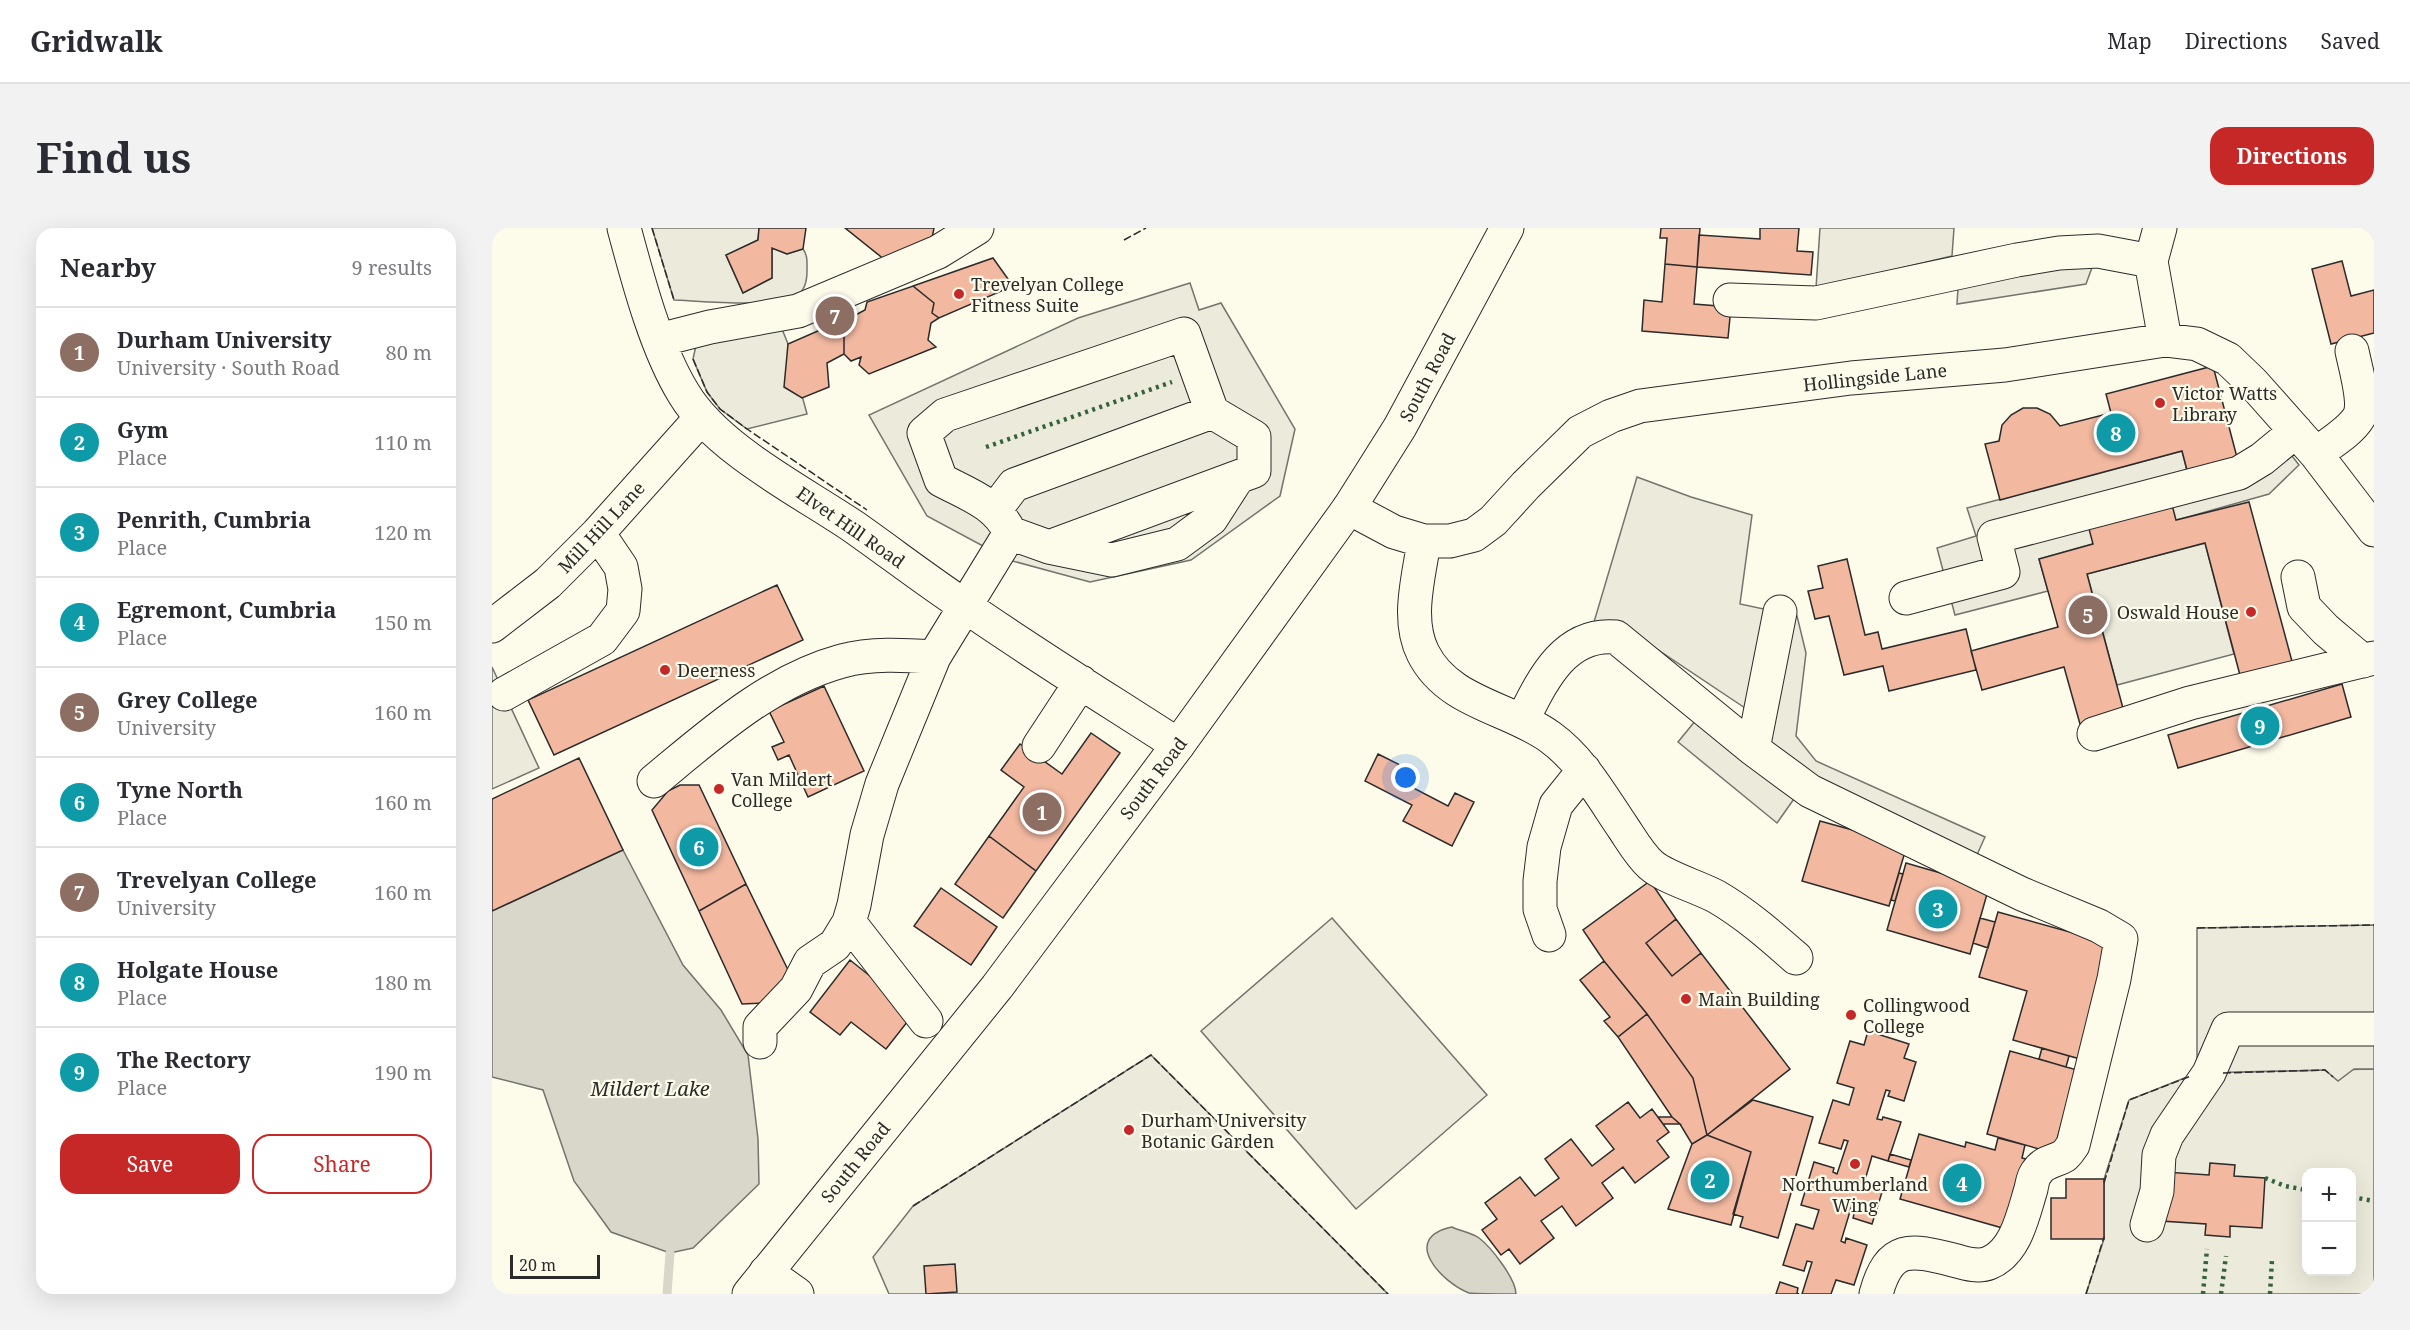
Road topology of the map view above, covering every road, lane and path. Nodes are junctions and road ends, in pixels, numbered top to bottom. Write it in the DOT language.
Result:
graph roads {
  1 [pos="624,228"];
  2 [pos="977,228"];
  3 [pos="1507,228"];
  4 [pos="2160,228"];
  5 [pos="2151,261"];
  6 [pos="1730,300"];
  7 [pos="659,340"];
  8 [pos="2165,340"];
  9 [pos="2352,351"];
  10 [pos="1212,412"];
  11 [pos="701,418"];
  12 [pos="2306,443"];
  13 [pos="1349,508"];
  14 [pos="1003,521"];
  15 [pos="2374,531"];
  16 [pos="598,533"];
  17 [pos="1424,542"];
  18 [pos="2298,577"];
  19 [pos="1906,598"];
  20 [pos="965,607"];
  21 [pos="1780,612"];
  22 [pos="492,626"];
  23 [pos="934,657"];
  24 [pos="2368,660"];
  25 [pos="1081,682"];
  26 [pos="504,694"];
  27 [pos="1522,721"];
  28 [pos="2094,734"];
  29 [pos="1178,745"];
  30 [pos="1039,746"];
  31 [pos="1753,749"];
  32 [pos="1584,770"];
  33 [pos="654,781"];
  34 [pos="849,922"];
  35 [pos="1549,935"];
  36 [pos="1796,958"];
  37 [pos="926,1021"];
  38 [pos="2374,1029"];
  39 [pos="760,1042"];
  40 [pos="2147,1224"];
  41 [pos="758,1283"];
  42 [pos="797,1294"];
  43 [pos="1876,1294"];
  1 -- 7 [label="street, Elvet Hill Road"];
  2 -- 7 [label="street"];
  3 -- 13 [label="street, South Road"];
  4 -- 5 [label="street"];
  5 -- 6 [label="street"];
  5 -- 8 [label="street"];
  7 -- 11 [label="street, Elvet Hill Road"];
  8 -- 12 [label="street, Hollingside Lane"];
  8 -- 17 [label="street, Hollingside Lane"];
  9 -- 12 [label="street"];
  10 -- 14 [label="street"];
  10 -- 14 [label="street"];
  10 -- 14 [label="street"];
  11 -- 16 [label="street, Mill Hill Lane"];
  11 -- 20 [label="street, Elvet Hill Road"];
  12 -- 15 [label="street, Hollingside Lane"];
  12 -- 19 [label="street"];
  13 -- 17 [label="street, Hollingside Lane"];
  13 -- 29 [label="street, South Road"];
  14 -- 20 [label="street"];
  16 -- 22 [label="street, Mill Hill Lane"];
  16 -- 26 [label="street"];
  17 -- 27 [label="street"];
  18 -- 24 [label="street"];
  20 -- 23 [label="street"];
  20 -- 25 [label="street, Elvet Hill Road"];
  21 -- 31 [label="street"];
  23 -- 33 [label="street"];
  23 -- 34 [label="street"];
  24 -- 28 [label="street"];
  25 -- 29 [label="street, Elvet Hill Road"];
  25 -- 30 [label="street"];
  27 -- 31 [label="street"];
  27 -- 32 [label="street"];
  29 -- 41 [label="street, South Road"];
  31 -- 43 [label="street"];
  32 -- 35 [label="street"];
  32 -- 36 [label="street"];
  34 -- 37 [label="street"];
  34 -- 39 [label="street"];
  38 -- 40 [label="street"];
  41 -- 42 [label="street"];
}
